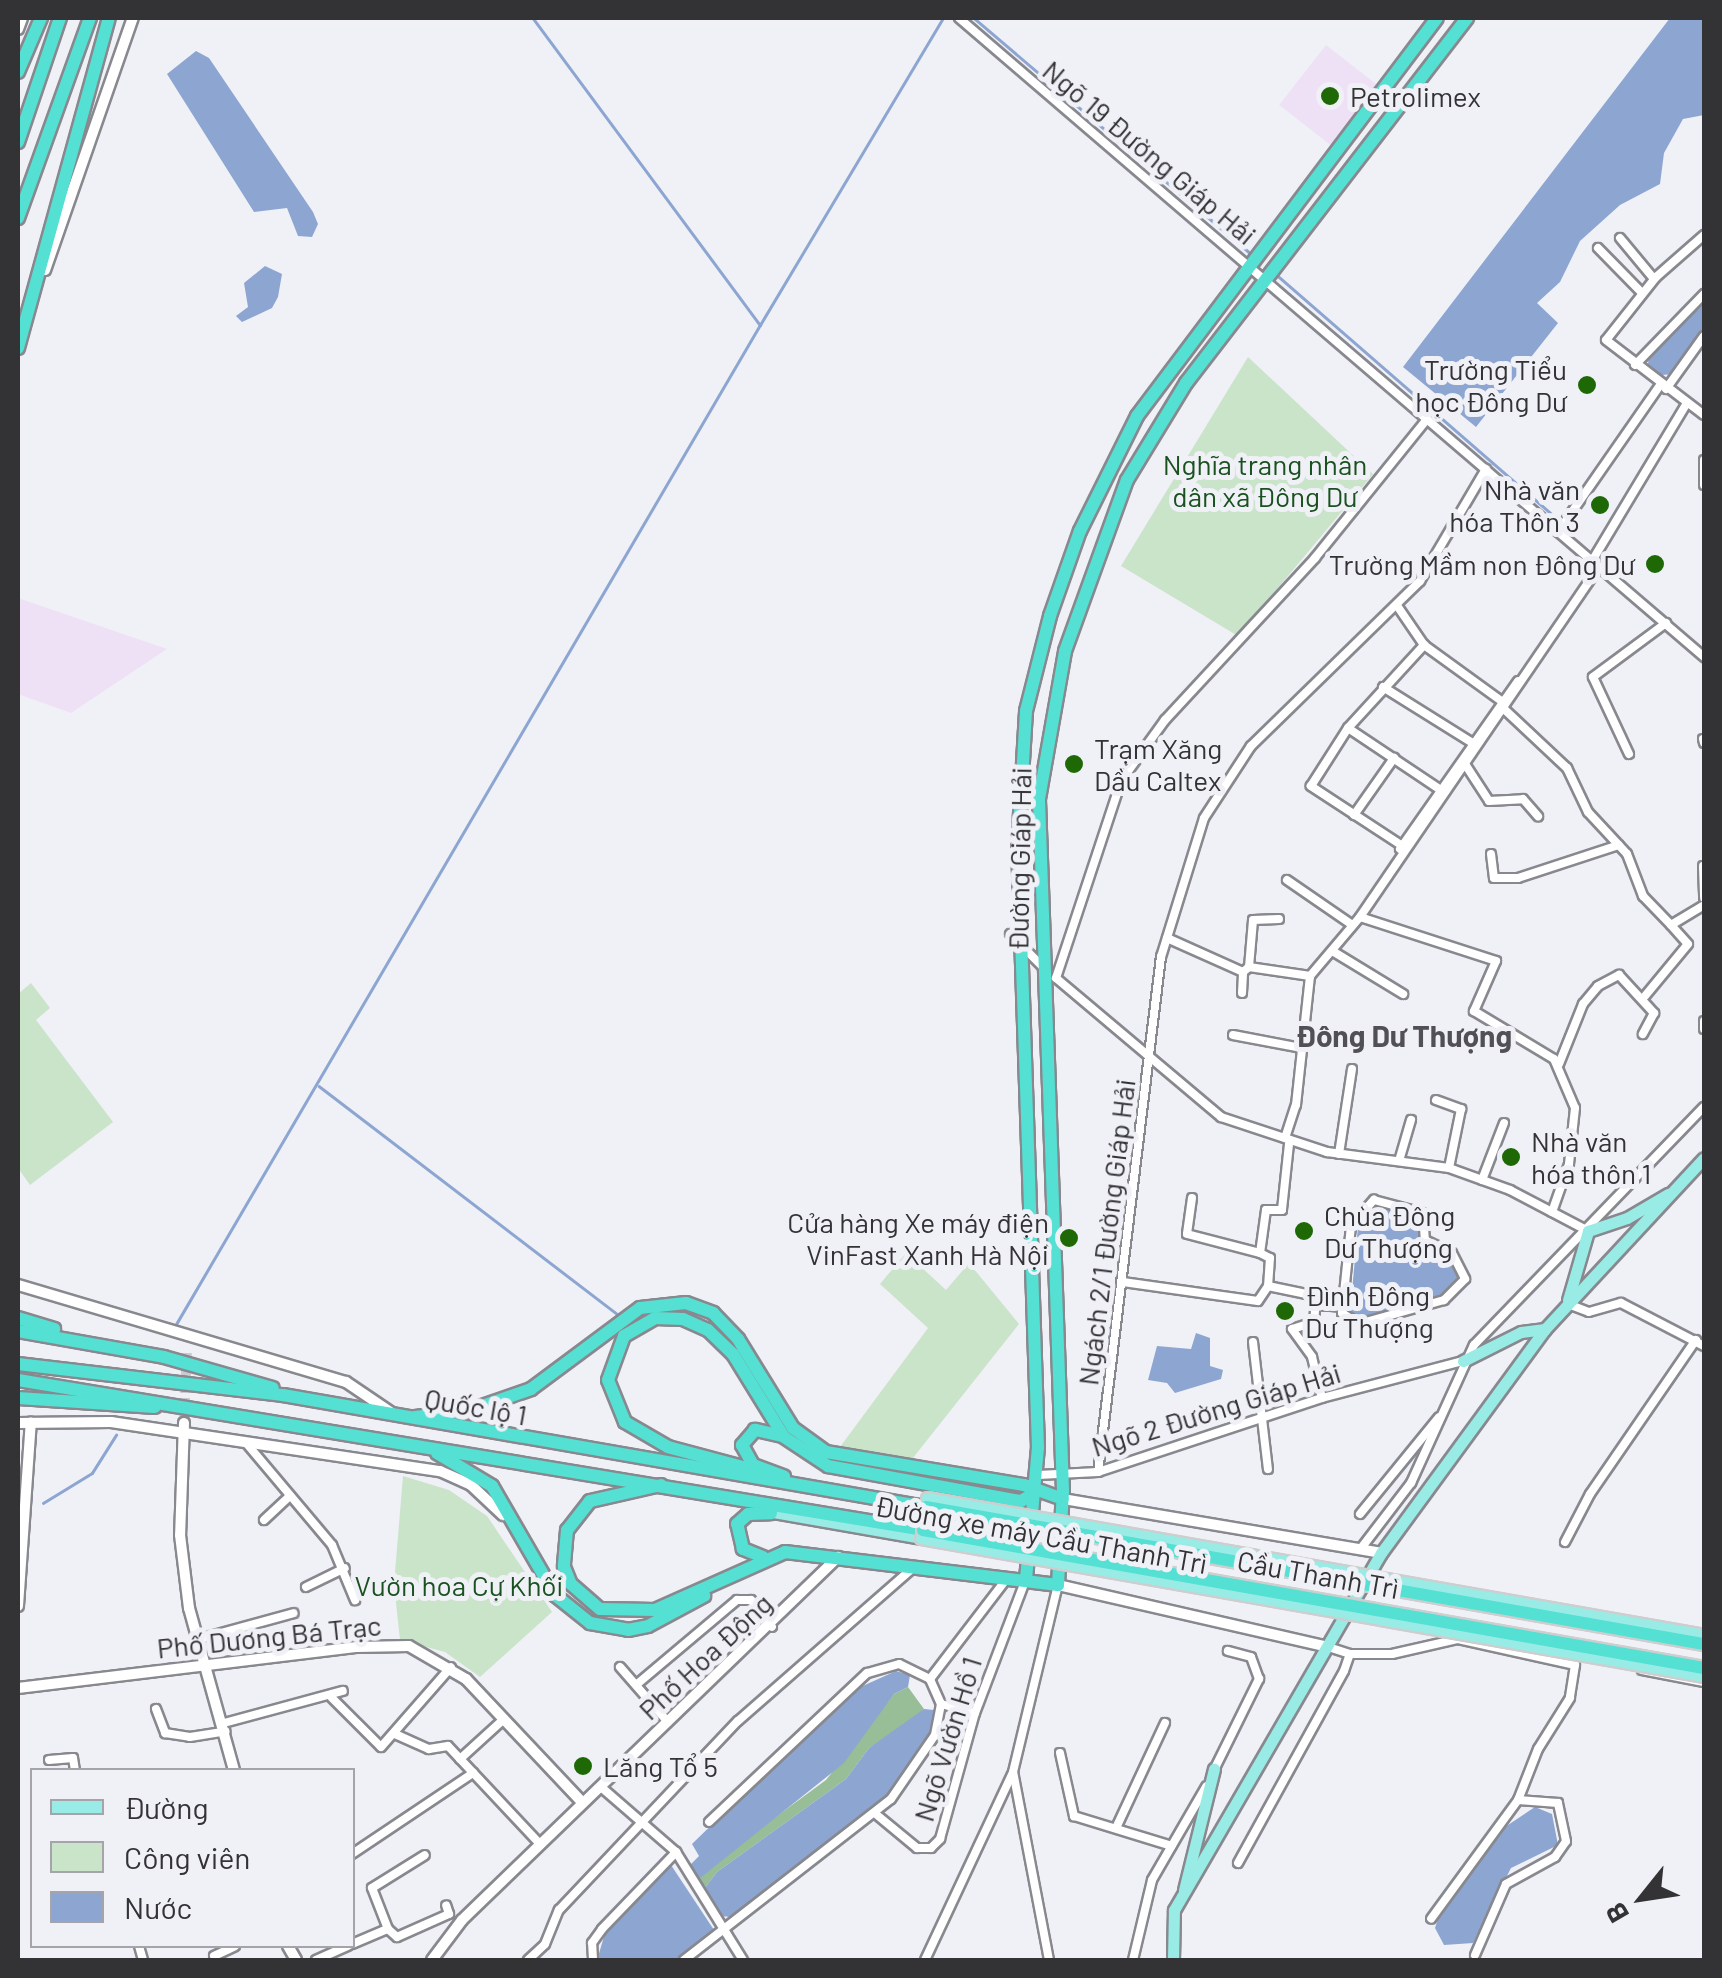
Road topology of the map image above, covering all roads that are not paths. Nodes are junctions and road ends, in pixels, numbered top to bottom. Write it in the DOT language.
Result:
graph roads {
  1 [pos="22,18"];
  2 [pos="41,18"];
  3 [pos="60,18"];
  4 [pos="90,18"];
  5 [pos="110,18"];
  6 [pos="133,18"];
  7 [pos="960,18"];
  8 [pos="1438,18"];
  9 [pos="1467,18"];
  10 [pos="18,29"];
  11 [pos="18,72"];
  12 [pos="18,142"];
  13 [pos="18,218"];
  14 [pos="1704,235"];
  15 [pos="1620,238"];
  16 [pos="1598,248"];
  17 [pos="1249,264"];
  18 [pos="1654,279"];
  19 [pos="1266,280"];
  20 [pos="1642,293"];
  21 [pos="1704,294"];
  22 [pos="36,295"];
  23 [pos="1704,336"];
  24 [pos="18,348"];
  25 [pos="1635,365"];
  26 [pos="1661,386"];
  27 [pos="1687,404"];
  28 [pos="1704,415"];
  29 [pos="1427,419"];
  30 [pos="1704,460"];
  31 [pos="1486,469"];
  32 [pos="1704,484"];
  33 [pos="1558,532"];
  34 [pos="1596,564"];
  35 [pos="1398,607"];
  36 [pos="1666,623"];
  37 [pos="1424,645"];
  38 [pos="1704,656"];
  39 [pos="1383,686"];
  40 [pos="1502,704"];
  41 [pos="1348,728"];
  42 [pos="1471,742"];
  43 [pos="1629,754"];
  44 [pos="1394,758"];
  45 [pos="1466,764"];
  46 [pos="1439,789"];
  47 [pos="1354,815"];
  48 [pos="1538,816"];
  49 [pos="1401,844"];
  50 [pos="1618,845"];
  51 [pos="1490,854"];
  52 [pos="1397,863"];
  53 [pos="1702,866"];
  54 [pos="1287,880"];
  55 [pos="1704,902"];
  56 [pos="1360,918"];
  57 [pos="1279,919"];
  58 [pos="1352,924"];
  59 [pos="1671,925"];
  60 [pos="1167,938"];
  61 [pos="1015,939"];
  62 [pos="1334,952"];
  63 [pos="1042,966"];
  64 [pos="1246,969"];
  65 [pos="1310,976"];
  66 [pos="1056,978"];
  67 [pos="1242,994"];
  68 [pos="1402,994"];
  69 [pos="1645,996"];
  70 [pos="1704,1020"];
  71 [pos="1704,1029"];
  72 [pos="1644,1034"];
  73 [pos="1233,1035"];
  74 [pos="1300,1048"];
  75 [pos="1151,1058"];
  76 [pos="1559,1064"];
  77 [pos="1352,1069"];
  78 [pos="1436,1100"];
  79 [pos="1704,1107"];
  80 [pos="1411,1120"];
  81 [pos="1504,1123"];
  82 [pos="1287,1141"];
  83 [pos="1339,1154"];
  84 [pos="1704,1158"];
  85 [pos="1399,1161"];
  86 [pos="1449,1168"];
  87 [pos="1482,1180"];
  88 [pos="1680,1186"];
  89 [pos="1192,1198"];
  90 [pos="1552,1212"];
  91 [pos="1588,1230"];
  92 [pos="1260,1253"];
  93 [pos="1123,1282"];
  94 [pos="18,1284"];
  95 [pos="1268,1286"];
  96 [pos="1567,1304"];
  97 [pos="1315,1305"];
  98 [pos="1342,1307"];
  99 [pos="18,1318"];
  100 [pos="1545,1329"];
  101 [pos="18,1331"];
  102 [pos="188,1336"];
  103 [pos="1253,1342"];
  104 [pos="105,1344"];
  105 [pos="1700,1344"];
  106 [pos="188,1349"];
  107 [pos="1463,1360"];
  108 [pos="18,1364"];
  109 [pos="18,1380"];
  110 [pos="18,1398"];
  111 [pos="1322,1398"];
  112 [pos="314,1401"];
  113 [pos="1446,1410"];
  114 [pos="251,1416"];
  115 [pos="398,1418"];
  116 [pos="1260,1418"];
  117 [pos="18,1422"];
  118 [pos="31,1422"];
  119 [pos="184,1428"];
  120 [pos="784,1437"];
  121 [pos="410,1443"];
  122 [pos="247,1444"];
  123 [pos="1268,1469"];
  124 [pos="1098,1472"];
  125 [pos="1038,1475"];
  126 [pos="1061,1476"];
  127 [pos="661,1485"];
  128 [pos="819,1488"];
  129 [pos="1035,1493"];
  130 [pos="290,1496"];
  131 [pos="726,1496"];
  132 [pos="1063,1499"];
  133 [pos="927,1502"];
  134 [pos="770,1513"];
  135 [pos="1360,1514"];
  136 [pos="264,1520"];
  137 [pos="922,1534"];
  138 [pos="1566,1542"];
  139 [pos="523,1544"];
  140 [pos="1362,1547"];
  141 [pos="1381,1553"];
  142 [pos="841,1554"];
  143 [pos="763,1557"];
  144 [pos="902,1567"];
  145 [pos="345,1568"];
  146 [pos="730,1576"];
  147 [pos="1008,1576"];
  148 [pos="1026,1579"];
  149 [pos="306,1586"];
  150 [pos="1058,1586"];
  151 [pos="1001,1594"];
  152 [pos="355,1600"];
  153 [pos="1016,1602"];
  154 [pos="18,1606"];
  155 [pos="294,1613"];
  156 [pos="772,1627"];
  157 [pos="1704,1634"];
  158 [pos="199,1639"];
  159 [pos="1704,1644"];
  160 [pos="1325,1646"];
  161 [pos="1228,1651"];
  162 [pos="1350,1654"];
  163 [pos="1574,1663"];
  164 [pos="206,1665"];
  165 [pos="620,1666"];
  166 [pos="450,1668"];
  167 [pos="1704,1668"];
  168 [pos="930,1679"];
  169 [pos="1704,1679"];
  170 [pos="636,1685"];
  171 [pos="18,1688"];
  172 [pos="343,1691"];
  173 [pos="332,1698"];
  174 [pos="941,1704"];
  175 [pos="156,1710"];
  176 [pos="975,1714"];
  177 [pos="504,1719"];
  178 [pos="668,1722"];
  179 [pos="1165,1723"];
  180 [pos="225,1727"];
  181 [pos="395,1734"];
  182 [pos="1060,1753"];
  183 [pos="460,1759"];
  184 [pos="49,1760"];
  185 [pos="75,1768"];
  186 [pos="234,1768"];
  187 [pos="1214,1769"];
  188 [pos="1013,1772"];
  189 [pos="473,1773"];
  190 [pos="1527,1778"];
  191 [pos="601,1787"];
  192 [pos="1539,1798"];
  193 [pos="1518,1800"];
  194 [pos="583,1804"];
  195 [pos="876,1814"];
  196 [pos="709,1822"];
  197 [pos="644,1826"];
  198 [pos="1116,1828"];
  199 [pos="540,1844"];
  200 [pos="1172,1846"];
  201 [pos="355,1852"];
  202 [pos="676,1852"];
  203 [pos="426,1855"];
  204 [pos="1238,1864"];
  205 [pos="1184,1892"];
  206 [pos="446,1904"];
  207 [pos="1431,1919"];
  208 [pos="724,1927"];
  209 [pos="388,1929"];
  210 [pos="355,1943"];
  211 [pos="231,1948"];
  212 [pos="343,1948"];
  213 [pos="1475,1955"];
  214 [pos="214,1956"];
  215 [pos="316,1960"];
  216 [pos="432,1960"];
  217 [pos="528,1960"];
  218 [pos="592,1960"];
  219 [pos="684,1960"];
  220 [pos="743,1960"];
  221 [pos="924,1960"];
  222 [pos="1050,1960"];
  223 [pos="1133,1960"];
  224 [pos="1173,1960"];
  1 -- 10 [label="main road"];
  2 -- 11 [label="highway"];
  3 -- 12 [label="highway"];
  4 -- 13 [label="highway"];
  5 -- 22 [label="highway"];
  6 -- 22 [label="main road"];
  7 -- 17 [label="street, Ngõ 19 Đường Giáp Hải"];
  8 -- 17 [label="highway, Đường Giáp Hải"];
  9 -- 19 [label="highway, Đường Giáp Hải"];
  14 -- 18 [label="street"];
  15 -- 18 [label="street"];
  16 -- 20 [label="street"];
  17 -- 19 [label="street, Ngõ 19 Đường Giáp Hải"];
  17 -- 61 [label="highway, Đường Giáp Hải"];
  18 -- 20 [label="street"];
  19 -- 29 [label="street, Ngõ 19 Đường Giáp Hải"];
  19 -- 63 [label="highway, Đường Giáp Hải"];
  20 -- 25 [label="street"];
  21 -- 25 [label="street"];
  22 -- 24 [label="highway"];
  23 -- 26 [label="street"];
  25 -- 26 [label="street"];
  26 -- 27 [label="street"];
  26 -- 33 [label="street"];
  27 -- 28 [label="street"];
  27 -- 34 [label="street"];
  29 -- 31 [label="street, Ngõ 19 Đường Giáp Hải"];
  29 -- 66 [label="street"];
  30 -- 32 [label="street"];
  31 -- 33 [label="street, Ngõ 19 Đường Giáp Hải"];
  31 -- 35 [label="street, Ngách 2/1 Đường Giáp Hải"];
  33 -- 34 [label="street, Ngõ 19 Đường Giáp Hải"];
  34 -- 36 [label="street, Ngõ 19 Đường Giáp Hải"];
  34 -- 40 [label="street"];
  35 -- 37 [label="street"];
  35 -- 60 [label="street, Ngách 2/1 Đường Giáp Hải"];
  36 -- 38 [label="street, Ngõ 19 Đường Giáp Hải"];
  36 -- 43 [label="street"];
  37 -- 39 [label="street"];
  37 -- 40 [label="street"];
  39 -- 41 [label="street"];
  39 -- 42 [label="street"];
  40 -- 42 [label="street"];
  40 -- 45 [label="street"];
  40 -- 50 [label="street"];
  41 -- 44 [label="street"];
  41 -- 47 [label="street"];
  42 -- 46 [label="street"];
  44 -- 46 [label="street"];
  44 -- 47 [label="street"];
  45 -- 48 [label="street"];
  45 -- 52 [label="street"];
  46 -- 49 [label="street"];
  47 -- 49 [label="street"];
  49 -- 52 [label="street"];
  50 -- 51 [label="street"];
  50 -- 59 [label="street"];
  52 -- 56 [label="street"];
  53 -- 55 [label="street"];
  54 -- 58 [label="street"];
  55 -- 59 [label="street"];
  56 -- 58 [label="street"];
  56 -- 76 [label="street"];
  57 -- 64 [label="street"];
  58 -- 62 [label="street"];
  59 -- 69 [label="street"];
  60 -- 64 [label="street"];
  60 -- 75 [label="street, Ngách 2/1 Đường Giáp Hải"];
  61 -- 63 [label="street"];
  61 -- 125 [label="highway, Đường Giáp Hải"];
  62 -- 65 [label="street"];
  62 -- 68 [label="street"];
  63 -- 66 [label="street"];
  63 -- 126 [label="highway, Đường Giáp Hải"];
  64 -- 65 [label="street"];
  64 -- 67 [label="street"];
  65 -- 74 [label="street"];
  66 -- 75 [label="street"];
  69 -- 72 [label="street"];
  69 -- 76 [label="street"];
  70 -- 71 [label="street"];
  73 -- 74 [label="street"];
  74 -- 82 [label="street"];
  75 -- 82 [label="street"];
  75 -- 93 [label="street, Ngách 2/1 Đường Giáp Hải"];
  76 -- 90 [label="street"];
  77 -- 83 [label="street"];
  78 -- 86 [label="street"];
  79 -- 91 [label="street"];
  80 -- 85 [label="street"];
  81 -- 87 [label="street"];
  82 -- 83 [label="street"];
  82 -- 92 [label="street"];
  83 -- 85 [label="street"];
  84 -- 88 [label="main road"];
  85 -- 86 [label="street"];
  86 -- 87 [label="street"];
  87 -- 90 [label="street"];
  88 -- 91 [label="main road"];
  88 -- 96 [label="main road"];
  89 -- 92 [label="street"];
  90 -- 91 [label="street"];
  91 -- 96 [label="main road"];
  91 -- 107 [label="street"];
  92 -- 95 [label="street"];
  93 -- 95 [label="street"];
  93 -- 124 [label="street, Ngách 2/1 Đường Giáp Hải"];
  94 -- 102 [label="main road"];
  95 -- 97 [label="street"];
  96 -- 100 [label="main road"];
  96 -- 105 [label="street"];
  97 -- 98 [label="street"];
  97 -- 111 [label="street"];
  98 -- 98 [label="street"];
  99 -- 104 [label="highway"];
  100 -- 107 [label="main road"];
  100 -- 141 [label="main road"];
  101 -- 104 [label="highway"];
  102 -- 106 [label="main road"];
  102 -- 115 [label="main road"];
  103 -- 116 [label="street"];
  104 -- 112 [label="highway"];
  105 -- 138 [label="street"];
  107 -- 111 [label="street, Ngõ 2 Đường Giáp Hải"];
  107 -- 113 [label="street"];
  108 -- 112 [label="highway, Quốc lộ 1"];
  109 -- 114 [label="highway, Quốc lộ 1"];
  110 -- 114 [label="highway"];
  111 -- 116 [label="street, Ngõ 2 Đường Giáp Hải"];
  112 -- 115 [label="highway, Quốc lộ 1"];
  113 -- 135 [label="street"];
  113 -- 140 [label="street"];
  114 -- 121 [label="highway, Quốc lộ 1"];
  115 -- 128 [label="highway, Quốc lộ 1"];
  115 -- 129 [label="highway"];
  116 -- 123 [label="street"];
  116 -- 124 [label="street, Ngõ 2 Đường Giáp Hải"];
  117 -- 118 [label="main road"];
  118 -- 119 [label="main road"];
  118 -- 154 [label="main road"];
  119 -- 122 [label="main road"];
  119 -- 158 [label="main road"];
  120 -- 128 [label="highway"];
  120 -- 128 [label="highway"];
  120 -- 129 [label="highway"];
  121 -- 127 [label="highway, Quốc lộ 1"];
  121 -- 139 [label="highway"];
  122 -- 130 [label="street"];
  122 -- 139 [label="main road"];
  124 -- 126 [label="street, Ngõ 2 Đường Giáp Hải"];
  125 -- 126 [label="street, Ngõ 2 Đường Giáp Hải"];
  125 -- 129 [label="highway, Đường Giáp Hải"];
  126 -- 132 [label="highway, Đường Giáp Hải"];
  127 -- 131 [label="highway, Quốc lộ 1"];
  127 -- 146 [label="highway"];
  128 -- 133 [label="highway, Quốc lộ 1"];
  129 -- 132 [label="highway"];
  129 -- 148 [label="highway, Đường Giáp Hải"];
  130 -- 136 [label="street"];
  130 -- 145 [label="street"];
  131 -- 134 [label="main road, Đường xe máy Cầu Thanh Trì"];
  131 -- 137 [label="highway, Quốc lộ 1"];
  132 -- 140 [label="main road"];
  132 -- 150 [label="highway, Đường Giáp Hải"];
  133 -- 157 [label="main road, Đường xe máy Cầu Thanh Trì, bridge"];
  133 -- 159 [label="highway, Cầu Thanh Trì, bridge"];
  134 -- 137 [label="main road, Đường xe máy Cầu Thanh Trì"];
  134 -- 143 [label="highway"];
  137 -- 167 [label="highway, Cầu Thanh Trì, bridge"];
  137 -- 169 [label="main road, Đường xe máy Cầu Thanh Trì, bridge"];
  139 -- 146 [label="highway"];
  140 -- 141 [label="main road"];
  141 -- 160 [label="main road"];
  142 -- 143 [label="highway"];
  142 -- 144 [label="highway"];
  142 -- 156 [label="main road, Phố Hoa Động"];
  143 -- 146 [label="highway"];
  144 -- 147 [label="highway"];
  144 -- 197 [label="street"];
  145 -- 149 [label="street"];
  145 -- 152 [label="street"];
  147 -- 148 [label="highway"];
  147 -- 151 [label="street"];
  148 -- 150 [label="highway"];
  148 -- 153 [label="street, Ngõ Vườn Hồ 1"];
  150 -- 160 [label="main road"];
  150 -- 188 [label="street"];
  151 -- 153 [label="street"];
  151 -- 168 [label="street"];
  153 -- 176 [label="street, Ngõ Vườn Hồ 1"];
  155 -- 158 [label="street"];
  156 -- 170 [label="street"];
  156 -- 178 [label="main road, Phố Hoa Động"];
  158 -- 164 [label="main road"];
  160 -- 162 [label="street"];
  160 -- 205 [label="main road"];
  161 -- 187 [label="street"];
  162 -- 163 [label="street"];
  162 -- 204 [label="street"];
  163 -- 169 [label="street"];
  163 -- 190 [label="street"];
  164 -- 166 [label="main road, Phố Dương Bá Trạc"];
  164 -- 171 [label="main road, Phố Dương Bá Trạc"];
  164 -- 180 [label="main road"];
  165 -- 170 [label="street"];
  166 -- 177 [label="main road, Phố Dương Bá Trạc"];
  166 -- 181 [label="street"];
  168 -- 174 [label="street"];
  168 -- 196 [label="street"];
  170 -- 178 [label="street"];
  172 -- 180 [label="street"];
  173 -- 181 [label="street"];
  174 -- 176 [label="street"];
  174 -- 195 [label="street"];
  175 -- 180 [label="street"];
  176 -- 195 [label="street, Ngõ Vườn Hồ 1"];
  177 -- 183 [label="street"];
  177 -- 194 [label="main road, Phố Dương Bá Trạc"];
  178 -- 191 [label="main road, Phố Hoa Động"];
  179 -- 198 [label="street"];
  180 -- 186 [label="main road"];
  181 -- 183 [label="street"];
  182 -- 198 [label="street"];
  183 -- 189 [label="street"];
  184 -- 185 [label="street"];
  187 -- 200 [label="street"];
  187 -- 205 [label="main road"];
  188 -- 221 [label="street"];
  188 -- 222 [label="street"];
  189 -- 199 [label="street"];
  189 -- 201 [label="street"];
  190 -- 192 [label="street"];
  190 -- 193 [label="street"];
  191 -- 194 [label="main road, Phố Hoa Động"];
  191 -- 197 [label="street"];
  192 -- 193 [label="street"];
  192 -- 213 [label="street"];
  193 -- 207 [label="street"];
  194 -- 199 [label="main road, Phố Hoa Động"];
  195 -- 208 [label="street"];
  197 -- 202 [label="street"];
  197 -- 217 [label="street"];
  198 -- 200 [label="street"];
  199 -- 216 [label="main road, Phố Hoa Động"];
  200 -- 223 [label="street"];
  202 -- 208 [label="street"];
  202 -- 218 [label="street"];
  203 -- 209 [label="street"];
  205 -- 224 [label="main road"];
  206 -- 209 [label="street"];
  208 -- 219 [label="street"];
  208 -- 220 [label="street"];
  209 -- 210 [label="street"];
  211 -- 214 [label="street"];
  212 -- 215 [label="street"];
}
